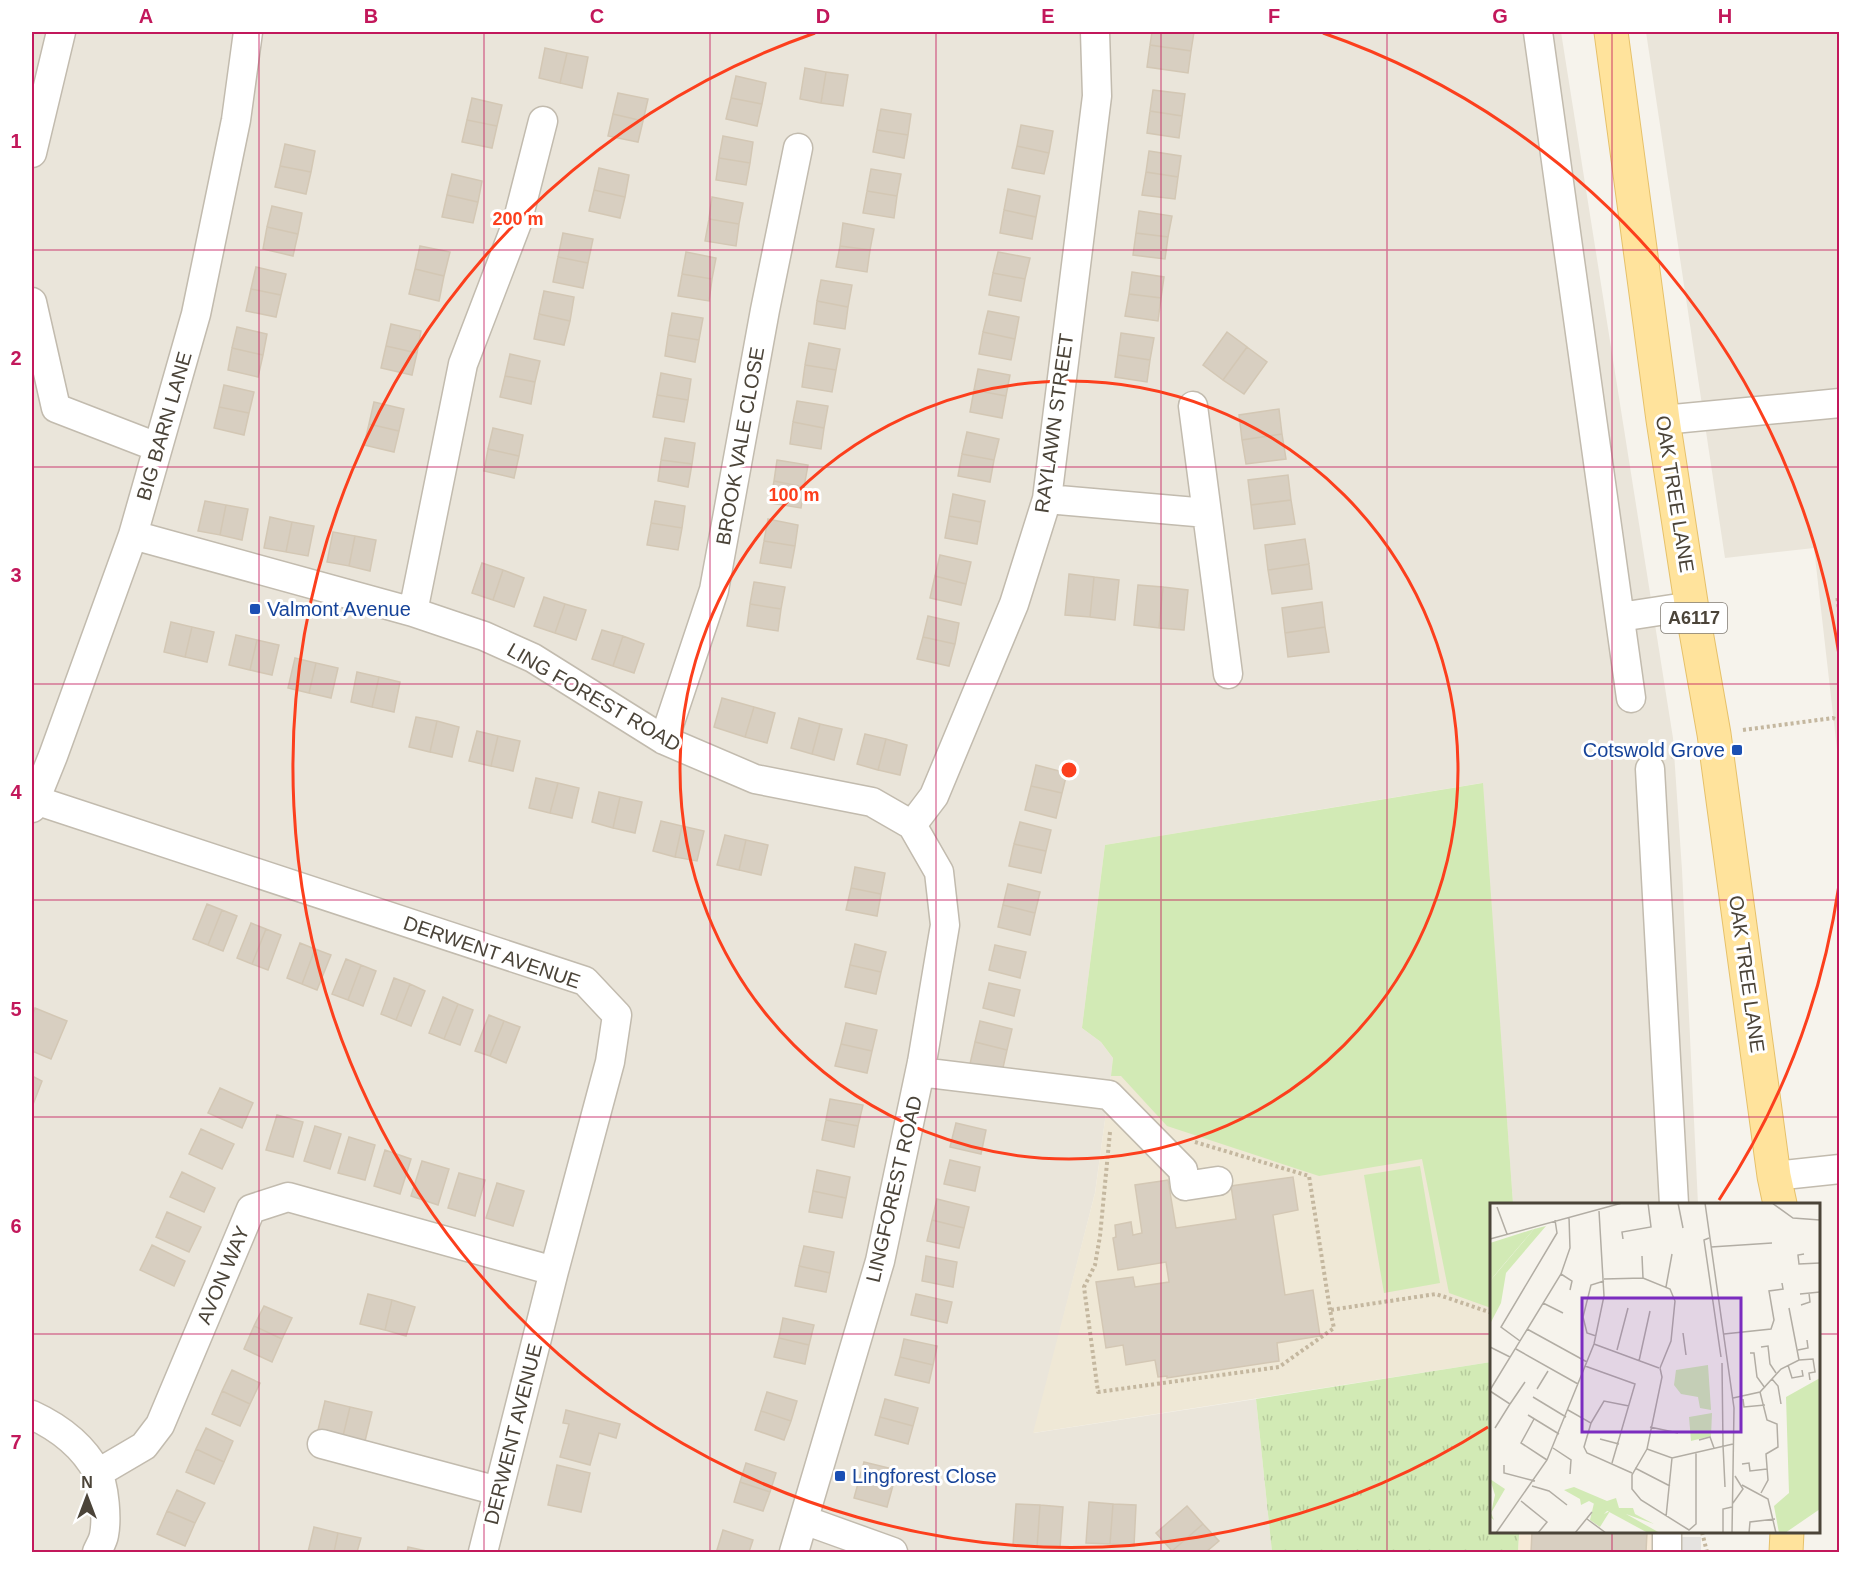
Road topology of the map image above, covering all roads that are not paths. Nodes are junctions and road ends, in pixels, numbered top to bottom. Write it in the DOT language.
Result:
graph roads {
  1 [pos="61,32"];
  2 [pos="248,32"];
  3 [pos="1095,32"];
  4 [pos="1538,32"];
  5 [pos="1611,32"];
  6 [pos="543,121"];
  7 [pos="798,148"];
  8 [pos="32,153"];
  9 [pos="32,302"];
  10 [pos="1839,403"];
  11 [pos="1193,406"];
  12 [pos="1663,420"];
  13 [pos="157,447"];
  14 [pos="1047,499"];
  15 [pos="1207,513"];
  16 [pos="133,536"];
  17 [pos="1692,606"];
  18 [pos="413,612"];
  19 [pos="1620,616"];
  20 [pos="1228,674"];
  21 [pos="1631,698"];
  22 [pos="664,740"];
  23 [pos="42,750"];
  24 [pos="1650,769"];
  25 [pos="33,804"];
  26 [pos="912,825"];
  27 [pos="920,1072"];
  28 [pos="1839,1169"];
  29 [pos="1218,1181"];
  30 [pos="1777,1190"];
  31 [pos="1674,1203"];
  32 [pos="554,1270"];
  33 [pos="32,1415"];
  34 [pos="322,1444"];
  35 [pos="98,1473"];
  36 [pos="498,1491"];
  37 [pos="804,1520"];
  38 [pos="1667,1533"];
  39 [pos="1787,1533"];
  40 [pos="97,1552"];
  41 [pos="483,1552"];
  42 [pos="794,1552"];
  43 [pos="893,1552"];
  44 [pos="1667,1552"];
  45 [pos="1786,1552"];
  1 -- 8 [label="street"];
  2 -- 13 [label="street, BIG BARN LANE"];
  3 -- 14 [label="street, RAYLAWN STREET"];
  4 -- 19 [label="street"];
  5 -- 12 [label="main road, OAK TREE LANE / A6117"];
  6 -- 18 [label="street"];
  7 -- 22 [label="street, BROOK VALE CLOSE"];
  9 -- 13 [label="street"];
  10 -- 12 [label="street"];
  11 -- 15 [label="street"];
  12 -- 17 [label="main road, OAK TREE LANE / A6117"];
  13 -- 16 [label="street, BIG BARN LANE"];
  14 -- 15 [label="street"];
  14 -- 26 [label="street, RAYLAWN STREET"];
  15 -- 20 [label="street"];
  16 -- 18 [label="street, LING FOREST ROAD"];
  16 -- 23 [label="street, BIG BARN LANE"];
  17 -- 19 [label="street"];
  17 -- 30 [label="main road, OAK TREE LANE / A6117"];
  18 -- 22 [label="street, LING FOREST ROAD"];
  19 -- 21 [label="street"];
  22 -- 26 [label="street, LING FOREST ROAD"];
  23 -- 25 [label="street, BIG BARN LANE"];
  24 -- 31 [label="street"];
  25 -- 32 [label="street, DERWENT AVENUE"];
  26 -- 27 [label="street, LINGFOREST ROAD"];
  27 -- 29 [label="street"];
  27 -- 37 [label="street, LINGFOREST ROAD"];
  28 -- 30 [label="street"];
  32 -- 35 [label="street, AVON WAY"];
  32 -- 36 [label="street, DERWENT AVENUE"];
  33 -- 35 [label="street"];
  34 -- 36 [label="street"];
  35 -- 40 [label="street"];
  36 -- 41 [label="street, DERWENT AVENUE"];
  37 -- 42 [label="street, LINGFOREST ROAD"];
  37 -- 43 [label="street"];
  38 -- 44 [label="street"];
  39 -- 45 [label="main road"];
}
